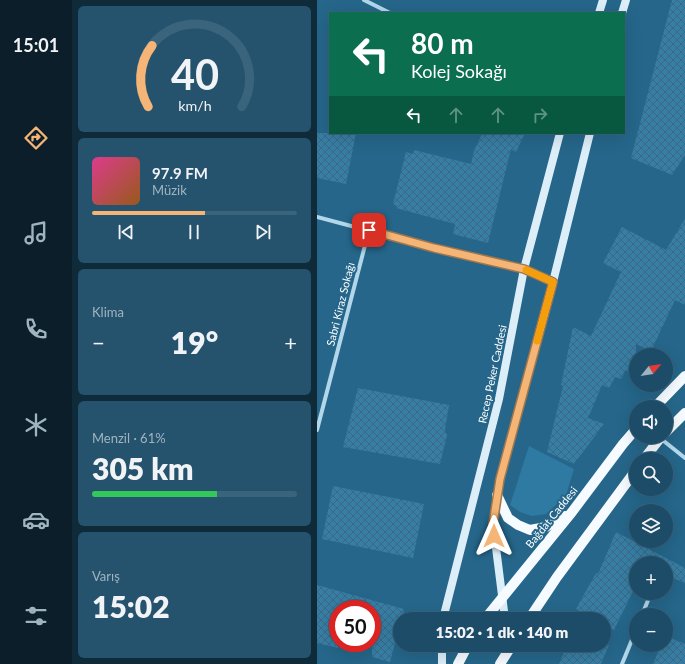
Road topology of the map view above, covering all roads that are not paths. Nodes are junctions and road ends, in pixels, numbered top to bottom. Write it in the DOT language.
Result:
graph roads {
  1 [pos="365,0"];
  2 [pos="603,0"];
  3 [pos="626,0"];
  4 [pos="388,12"];
  5 [pos="599,12"];
  6 [pos="623,12"];
  7 [pos="560,134"];
  8 [pos="590,134"];
  9 [pos="317,217"];
  10 [pos="369,230"];
  11 [pos="524,269"];
  12 [pos="553,282"];
  13 [pos="685,376"];
  14 [pos="662,400"];
  15 [pos="685,413"];
  16 [pos="673,425"];
  17 [pos="317,430"];
  18 [pos="629,437"];
  19 [pos="656,444"];
  20 [pos="670,444"];
  21 [pos="649,452"];
  22 [pos="685,458"];
  23 [pos="629,479"];
  24 [pos="497,495"];
  25 [pos="572,512"];
  26 [pos="502,596"];
  27 [pos="445,612"];
  28 [pos="490,612"];
  29 [pos="504,612"];
  30 [pos="534,612"];
  31 [pos="629,647"];
  32 [pos="442,652"];
  33 [pos="464,652"];
  34 [pos="506,652"];
  35 [pos="442,664"];
  36 [pos="458,664"];
  37 [pos="500,664"];
  38 [pos="622,664"];
  1 -- 4 [label="street"];
  2 -- 5 [label="main road"];
  3 -- 6 [label="main road"];
  7 -- 11 [label="main road, Recep Peker Caddesi"];
  8 -- 12 [label="main road"];
  9 -- 10 [label="street"];
  10 -- 11 [label="street"];
  10 -- 17 [label="street, Sabri Kiraz Sokağı"];
  11 -- 12 [label="street"];
  11 -- 27 [label="main road, Recep Peker Caddesi"];
  12 -- 24 [label="main road"];
  13 -- 14 [label="main road"];
  15 -- 16 [label="main road"];
  18 -- 25 [label="main road, Bağdat Caddesi"];
  19 -- 21 [label="main road"];
  20 -- 22 [label="street"];
  23 -- 30 [label="main road"];
  24 -- 25 [label="main road"];
  24 -- 26 [label="main road"];
  25 -- 26 [label="main road, Bağdat Caddesi"];
  26 -- 28 [label="main road, Bağdat Caddesi"];
  26 -- 29 [label="main road"];
  31 -- 38 [label="street"];
  32 -- 35 [label="main road"];
  33 -- 36 [label="main road"];
  34 -- 37 [label="main road"];
}
